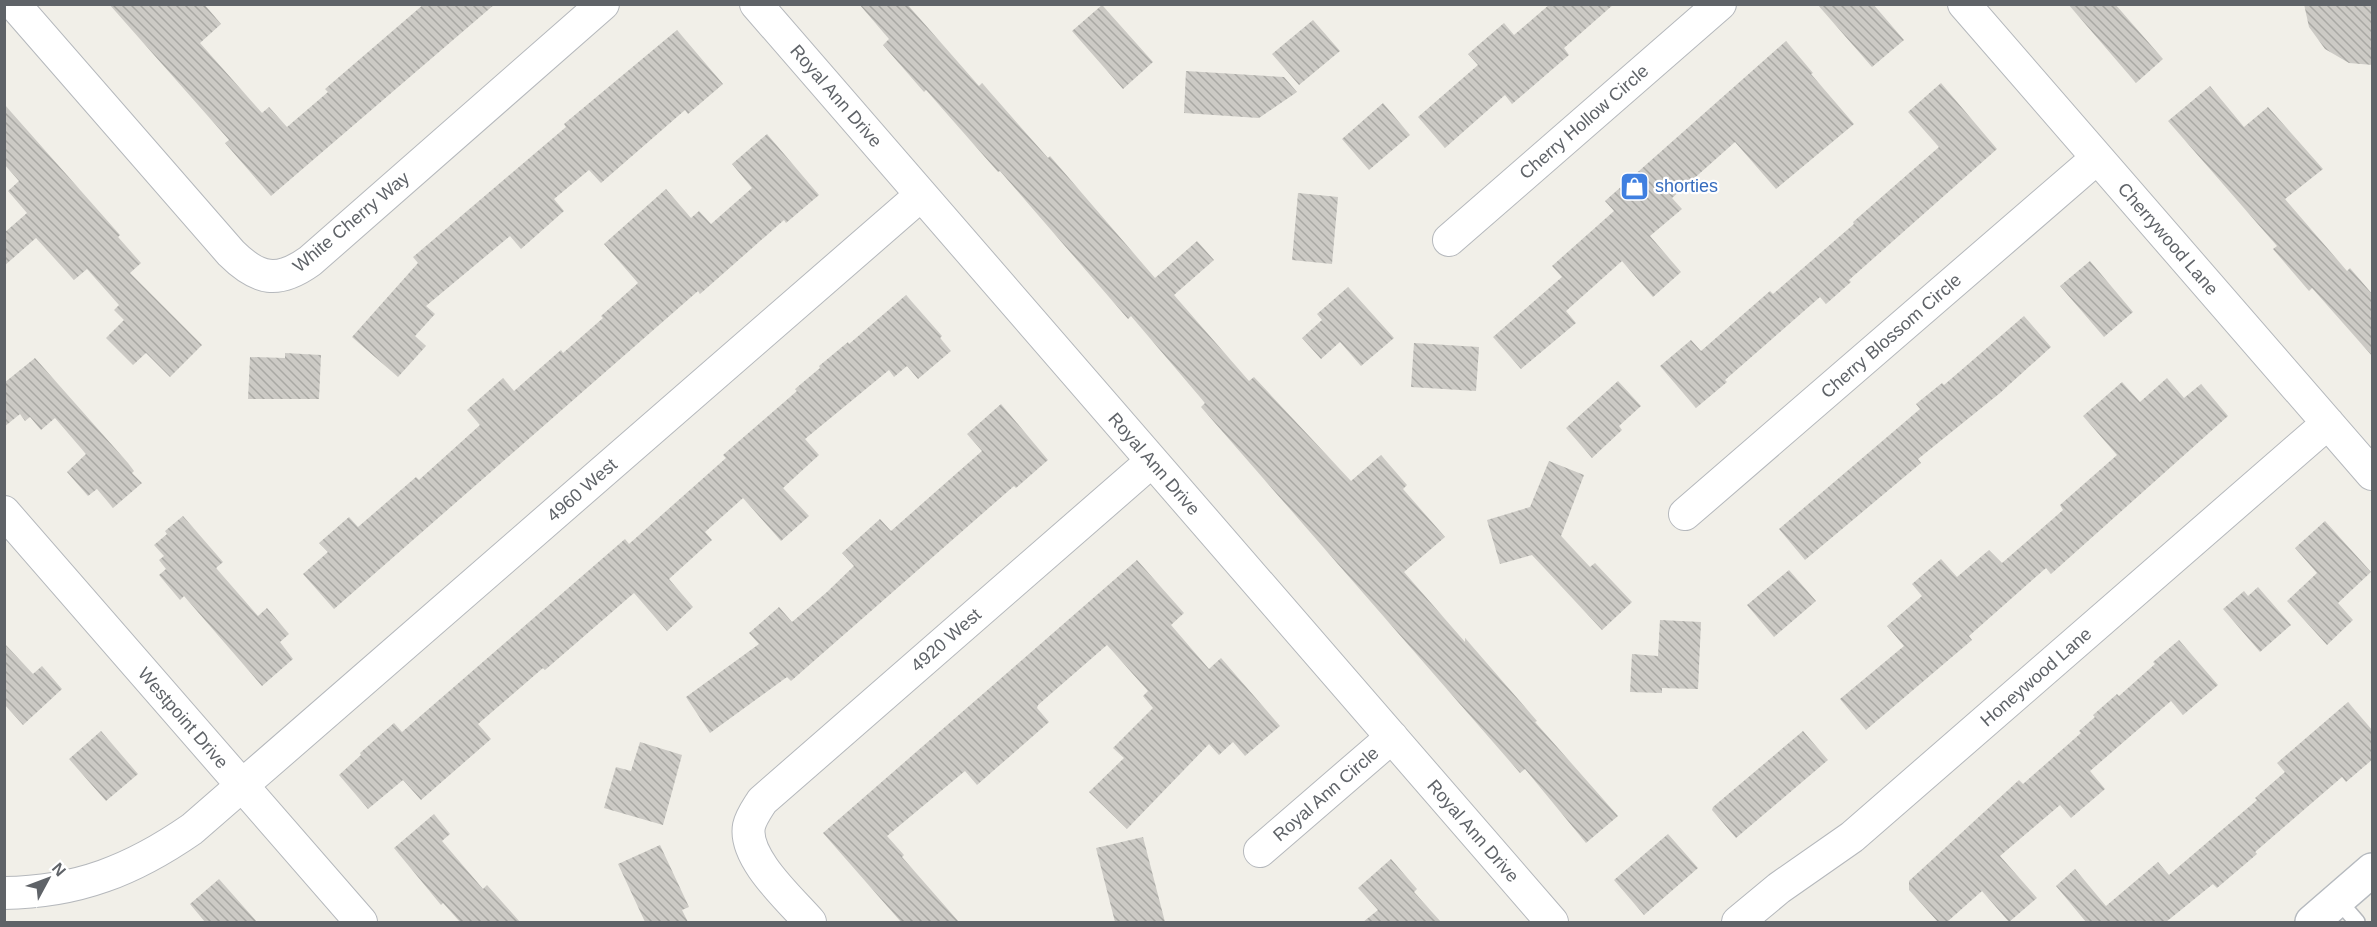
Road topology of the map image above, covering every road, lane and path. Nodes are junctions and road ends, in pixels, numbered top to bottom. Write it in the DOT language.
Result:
graph roads {
  1 [pos="14,4"];
  2 [pos="603,4"];
  3 [pos="756,4"];
  4 [pos="1720,4"];
  5 [pos="1964,4"];
  6 [pos="2097,158"];
  7 [pos="921,195"];
  8 [pos="1449,240"];
  9 [pos="2328,423"];
  10 [pos="1152,461"];
  11 [pos="2373,474"];
  12 [pos="4,512"];
  13 [pos="1685,513"];
  14 [pos="1392,737"];
  15 [pos="242,786"];
  16 [pos="1260,852"];
  17 [pos="2373,870"];
  18 [pos="4,893"];
  19 [pos="2348,911"];
  20 [pos="362,922"];
  21 [pos="810,922"];
  22 [pos="1552,922"];
  23 [pos="1738,922"];
  24 [pos="2312,922"];
  1 -- 2 [label="street, White Cherry Way"];
  3 -- 7 [label="street, Royal Ann Drive"];
  4 -- 8 [label="street, Cherry Hollow Circle"];
  5 -- 6 [label="street, Cherrywood Lane"];
  6 -- 9 [label="street, Cherrywood Lane"];
  6 -- 13 [label="street, Cherry Blossom Circle"];
  7 -- 10 [label="street, Royal Ann Drive"];
  7 -- 15 [label="street, 4960 West"];
  9 -- 11 [label="street, Cherrywood Lane"];
  9 -- 23 [label="street, Honeywood Lane"];
  10 -- 14 [label="street, Royal Ann Drive"];
  10 -- 21 [label="street, 4920 West"];
  12 -- 15 [label="street, Westpoint Drive"];
  14 -- 16 [label="street, Royal Ann Circle"];
  14 -- 22 [label="street, Royal Ann Drive"];
  15 -- 18 [label="street, 4960 West"];
  15 -- 20 [label="street, Westpoint Drive"];
  17 -- 19 [label="main road"];
  19 -- 24 [label="main road"];
}
